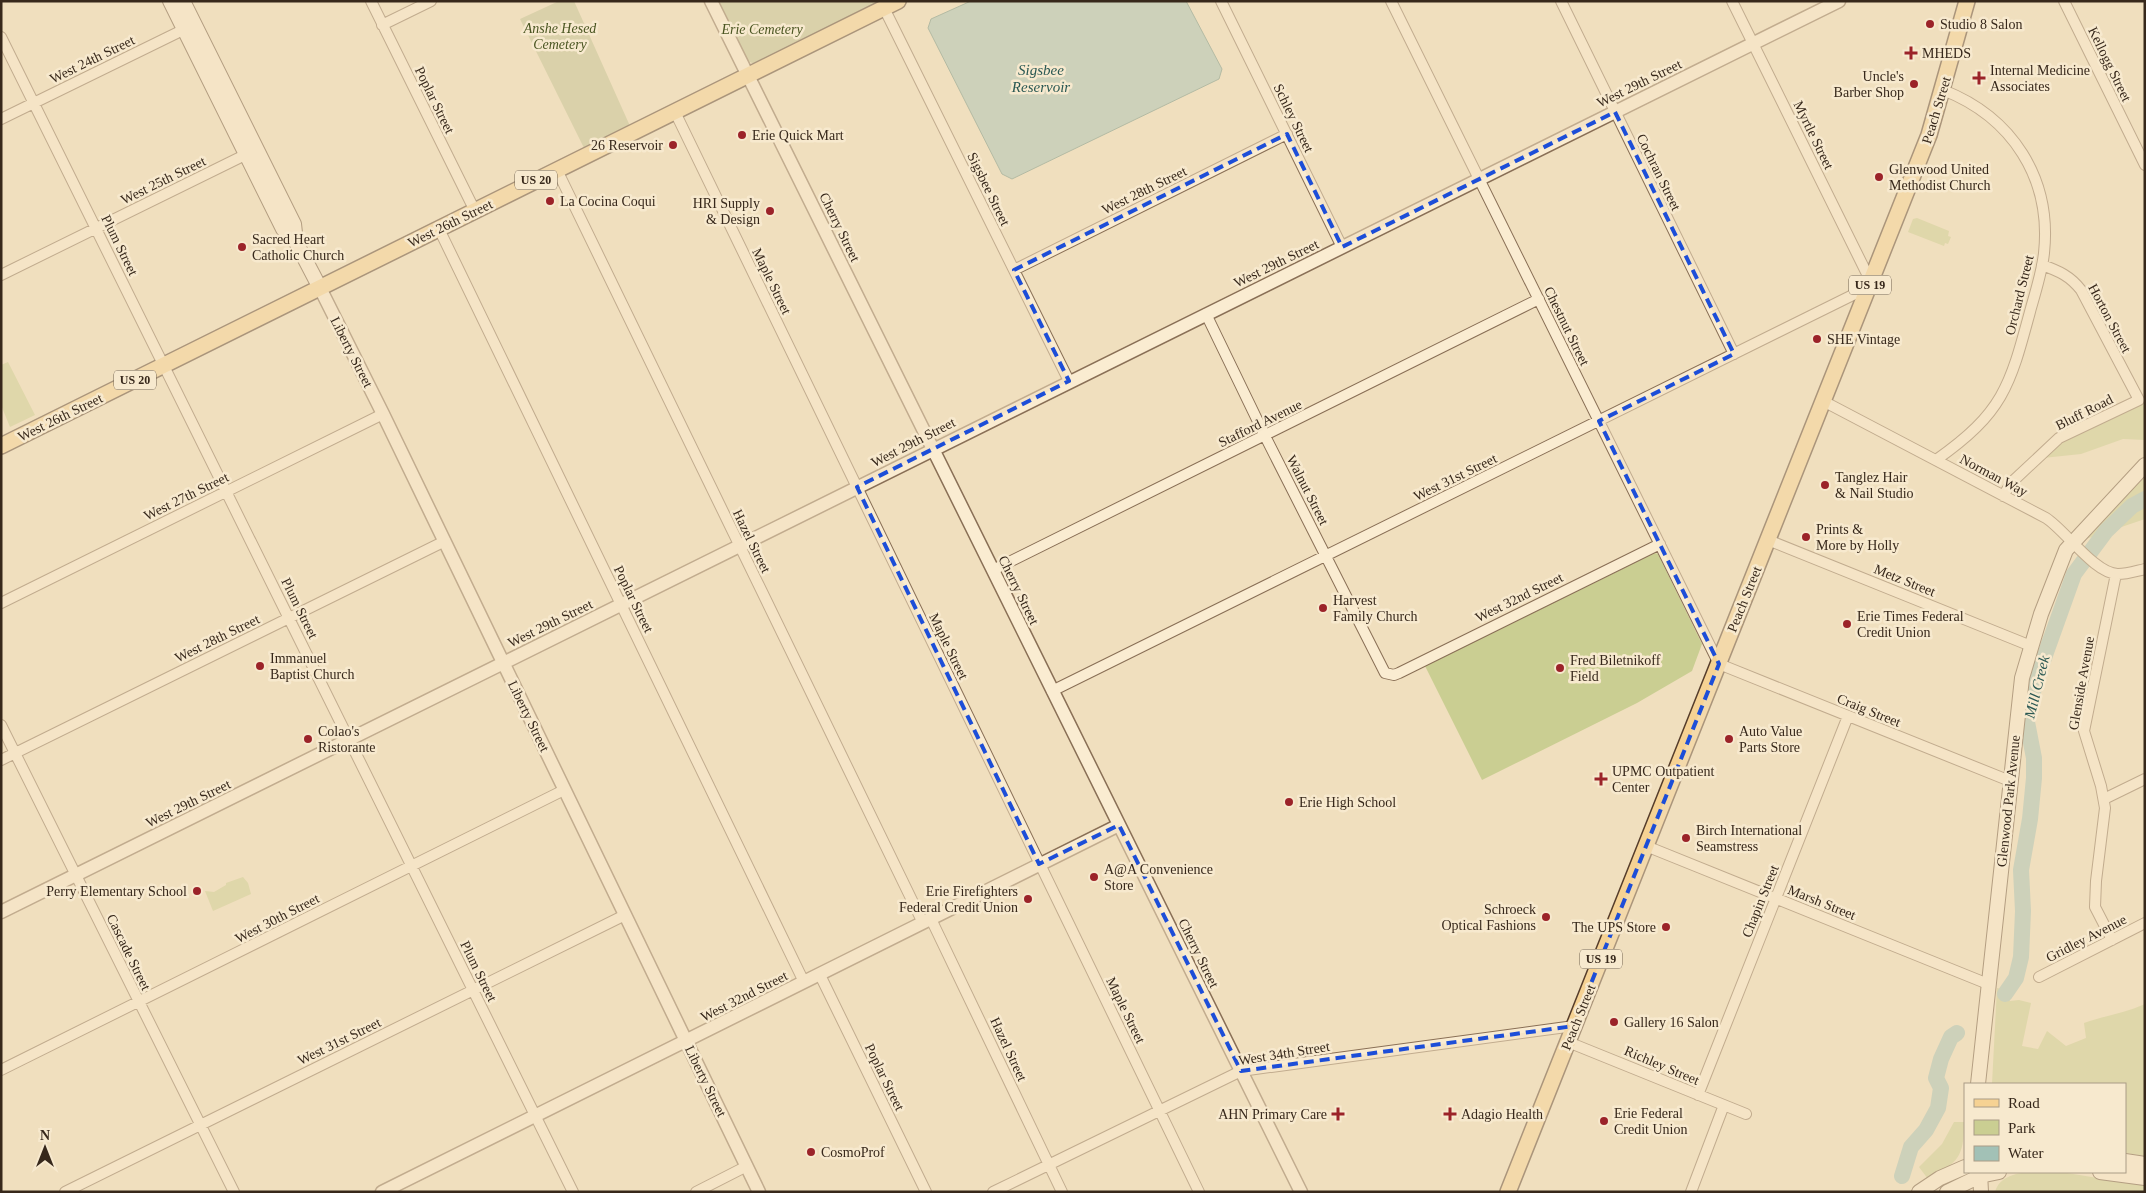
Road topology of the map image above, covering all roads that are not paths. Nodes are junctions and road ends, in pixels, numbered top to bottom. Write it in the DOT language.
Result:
graph roads {
  1 [pos="170,1"];
  2 [pos="183,1"];
  3 [pos="371,1"];
  4 [pos="431,1"];
  5 [pos="711,1"];
  6 [pos="898,1"];
  7 [pos="1221,1"];
  8 [pos="1391,1"];
  9 [pos="1560,1"];
  10 [pos="1732,1"];
  11 [pos="1839,1"];
  12 [pos="1967,1"];
  13 [pos="2064,1"];
  14 [pos="884,8"];
  15 [pos="382,25"];
  16 [pos="189,26"];
  17 [pos="1,37"];
  18 [pos="1753,44"];
  19 [pos="748,76"];
  20 [pos="1943,90"];
  21 [pos="34,103"];
  22 [pos="675,112"];
  23 [pos="1615,112"];
  24 [pos="1,120"];
  25 [pos="1287,134"];
  26 [pos="251,152"];
  27 [pos="2145,165"];
  28 [pos="557,170"];
  29 [pos="1479,179"];
  30 [pos="475,211"];
  31 [pos="96,228"];
  32 [pos="439,228"];
  33 [pos="1342,247"];
  34 [pos="2042,265"];
  35 [pos="1014,270"];
  36 [pos="1,275"];
  37 [pos="1870,284"];
  38 [pos="320,288"];
  39 [pos="1538,299"];
  40 [pos="1206,314"];
  41 [pos="1734,354"];
  42 [pos="164,365"];
  43 [pos="1069,381"];
  44 [pos="2139,400"];
  45 [pos="1823,402"];
  46 [pos="383,414"];
  47 [pos="1599,420"];
  48 [pos="1265,436"];
  49 [pos="1,446"];
  50 [pos="933,450"];
  51 [pos="1936,460"];
  52 [pos="2145,465"];
  53 [pos="857,487"];
  54 [pos="226,491"];
  55 [pos="2003,496"];
  56 [pos="1768,540"];
  57 [pos="445,541"];
  58 [pos="1660,544"];
  59 [pos="739,546"];
  60 [pos="2076,547"];
  61 [pos="1326,557"];
  62 [pos="2145,569"];
  63 [pos="993,570"];
  64 [pos="2116,574"];
  65 [pos="1,602"];
  66 [pos="621,604"];
  67 [pos="289,618"];
  68 [pos="2031,646"];
  69 [pos="503,663"];
  70 [pos="1719,664"];
  71 [pos="1390,675"];
  72 [pos="1052,690"];
  73 [pos="1848,716"];
  74 [pos="1,724"];
  75 [pos="349,739"];
  76 [pos="15,753"];
  77 [pos="1,760"];
  78 [pos="2145,779"];
  79 [pos="2010,781"];
  80 [pos="564,790"];
  81 [pos="2104,799"];
  82 [pos="1119,825"];
  83 [pos="1646,846"];
  84 [pos="1040,864"];
  85 [pos="412,865"];
  86 [pos="76,875"];
  87 [pos="1776,898"];
  88 [pos="1,912"];
  89 [pos="625,915"];
  90 [pos="927,921"];
  91 [pos="2145,924"];
  92 [pos="2112,940"];
  93 [pos="820,975"];
  94 [pos="2040,977"];
  95 [pos="804,982"];
  96 [pos="1988,984"];
  97 [pos="474,991"];
  98 [pos="138,1002"];
  99 [pos="1574,1026"];
  100 [pos="686,1041"];
  101 [pos="1568,1042"];
  102 [pos="1,1070"];
  103 [pos="1241,1072"];
  104 [pos="1978,1083"];
  105 [pos="1698,1095"];
  106 [pos="1724,1105"];
  107 [pos="1160,1110"];
  108 [pos="1746,1114"];
  109 [pos="536,1116"];
  110 [pos="201,1125"];
  111 [pos="2126,1161"];
  112 [pos="1048,1164"];
  113 [pos="2145,1164"];
  114 [pos="747,1166"];
  115 [pos="1964,1168"];
  116 [pos="2108,1173"];
  117 [pos="1980,1174"];
  118 [pos="2145,1178"];
  119 [pos="66,1192"];
  120 [pos="234,1192"];
  121 [pos="382,1192"];
  122 [pos="573,1192"];
  123 [pos="696,1192"];
  124 [pos="759,1192"];
  125 [pos="926,1192"];
  126 [pos="993,1192"];
  127 [pos="1062,1192"];
  128 [pos="1199,1192"];
  129 [pos="1301,1192"];
  130 [pos="1508,1192"];
  131 [pos="1691,1192"];
  132 [pos="1919,1192"];
  133 [pos="1947,1192"];
  134 [pos="1982,1192"];
  1 -- 16 [label="main road, Liberty Street"];
  2 -- 16 [label="main road, Liberty Street"];
  3 -- 15 [label="street, Poplar Street"];
  4 -- 15 [label="street"];
  5 -- 19 [label="street, Cherry Street"];
  6 -- 14 [label="main road, West 26th Street / US 20"];
  7 -- 25 [label="street, Schley Street"];
  8 -- 29 [label="street, Chestnut Street"];
  9 -- 23 [label="street, Cochran Street"];
  10 -- 18 [label="street, Myrtle Street"];
  11 -- 18 [label="street, West 29th Street"];
  12 -- 20 [label="main road, Peach Street / US 19"];
  13 -- 27 [label="street, Kellogg Street"];
  14 -- 19 [label="main road, West 26th Street / US 20"];
  14 -- 35 [label="street, Sigsbee Street"];
  15 -- 30 [label="street, Poplar Street"];
  16 -- 21 [label="street, West 24th Street"];
  16 -- 26 [label="main road, Liberty Street"];
  17 -- 21 [label="street, Plum Street"];
  18 -- 23 [label="street, West 29th Street"];
  18 -- 37 [label="street, Myrtle Street"];
  19 -- 22 [label="main road, West 26th Street / US 20"];
  19 -- 50 [label="street, Cherry Street"];
  20 -- 34 [label="street, Orchard Street"];
  20 -- 37 [label="main road, Peach Street / US 19"];
  21 -- 24 [label="street, West 24th Street"];
  21 -- 31 [label="street, Plum Street"];
  22 -- 28 [label="main road, West 26th Street / US 20"];
  22 -- 53 [label="street, Maple Street"];
  23 -- 29 [label="street, West 29th Street"];
  23 -- 41 [label="street, Cochran Street"];
  25 -- 33 [label="street, Schley Street"];
  25 -- 35 [label="street, West 28th Street"];
  26 -- 31 [label="street, West 25th Street"];
  26 -- 38 [label="main road, Liberty Street"];
  28 -- 30 [label="main road, West 26th Street / US 20"];
  28 -- 59 [label="street, Hazel Street"];
  29 -- 33 [label="street, West 29th Street"];
  29 -- 39 [label="street, Chestnut Street"];
  30 -- 32 [label="main road, West 26th Street / US 20"];
  31 -- 36 [label="street, West 25th Street"];
  31 -- 42 [label="street, Plum Street"];
  32 -- 38 [label="main road, West 26th Street / US 20"];
  32 -- 66 [label="street, Poplar Street"];
  33 -- 40 [label="street, West 29th Street"];
  34 -- 44 [label="street, Horton Street"];
  34 -- 51 [label="street, Orchard Street"];
  35 -- 43 [label="street, Sigsbee Street"];
  37 -- 41 [label="street, West 31st Street"];
  37 -- 45 [label="main road, Peach Street / US 19"];
  38 -- 42 [label="main road, West 26th Street / US 20"];
  38 -- 46 [label="street, Liberty Street"];
  39 -- 47 [label="street, Chestnut Street"];
  39 -- 48 [label="street, Stafford Avenue"];
  40 -- 43 [label="street, West 29th Street"];
  40 -- 48 [label="street, Walnut Street"];
  41 -- 47 [label="street, West 31st Street"];
  42 -- 49 [label="main road, West 26th Street / US 20"];
  42 -- 54 [label="street, Plum Street"];
  43 -- 50 [label="street, West 29th Street"];
  44 -- 55 [label="street, Bluff Road"];
  45 -- 51 [label="street, Norman Way"];
  45 -- 56 [label="main road, Peach Street / US 19"];
  46 -- 54 [label="street, West 27th Street"];
  46 -- 57 [label="street, Liberty Street"];
  47 -- 58 [label="street, Chestnut Street"];
  47 -- 61 [label="street, West 31st Street"];
  48 -- 61 [label="street, Walnut Street"];
  48 -- 63 [label="street, Stafford Avenue"];
  50 -- 53 [label="street, West 29th Street"];
  50 -- 63 [label="street, Cherry Street"];
  51 -- 55 [label="street, Norman Way"];
  52 -- 60 [label="main road, Glenwood Park Avenue"];
  53 -- 59 [label="street, West 29th Street"];
  53 -- 84 [label="street, Maple Street"];
  54 -- 65 [label="street, West 27th Street"];
  54 -- 67 [label="street, Plum Street"];
  55 -- 60 [label="street, Norman Way"];
  56 -- 68 [label="street, Metz Street"];
  56 -- 70 [label="main road, Peach Street / US 19"];
  57 -- 67 [label="street, West 28th Street"];
  57 -- 69 [label="street, Liberty Street"];
  58 -- 70 [label="street, Chestnut Street"];
  58 -- 71 [label="street, West 32nd Street"];
  59 -- 66 [label="street, West 29th Street"];
  59 -- 90 [label="street, Hazel Street"];
  60 -- 64 [label="street, Norman Way"];
  60 -- 68 [label="main road, Glenwood Park Avenue"];
  61 -- 71 [label="street, Walnut Street"];
  61 -- 72 [label="street, West 31st Street"];
  62 -- 64 [label="street"];
  63 -- 72 [label="street, Cherry Street"];
  64 -- 81 [label="street, Glenside Avenue"];
  66 -- 69 [label="street, West 29th Street"];
  66 -- 95 [label="street, Poplar Street"];
  67 -- 75 [label="street, Plum Street"];
  67 -- 76 [label="street, West 28th Street"];
  68 -- 79 [label="main road, Glenwood Park Avenue"];
  69 -- 75 [label="street, West 29th Street"];
  69 -- 80 [label="street, Liberty Street"];
  70 -- 73 [label="street, Craig Street"];
  70 -- 83 [label="main road, Peach Street / US 19"];
  72 -- 82 [label="street, Cherry Street"];
  73 -- 79 [label="street, Craig Street"];
  73 -- 87 [label="street, Chapin Street"];
  74 -- 76 [label="street, Cascade Street"];
  75 -- 85 [label="street, Plum Street"];
  75 -- 86 [label="street, West 29th Street"];
  76 -- 77 [label="street, West 28th Street"];
  76 -- 86 [label="street, Cascade Street"];
  78 -- 81 [label="street"];
  79 -- 96 [label="main road, Glenwood Park Avenue"];
  80 -- 85 [label="street, West 30th Street"];
  80 -- 89 [label="street, Liberty Street"];
  81 -- 92 [label="street, Glenside Avenue"];
  82 -- 84 [label="street, West 32nd Street"];
  82 -- 103 [label="street, Cherry Street"];
  83 -- 87 [label="street, Marsh Street"];
  83 -- 99 [label="main road, Peach Street / US 19"];
  84 -- 90 [label="street, West 32nd Street"];
  84 -- 107 [label="street, Maple Street"];
  85 -- 97 [label="street, Plum Street"];
  85 -- 98 [label="street, West 30th Street"];
  86 -- 88 [label="street, West 29th Street"];
  86 -- 98 [label="street, Cascade Street"];
  87 -- 96 [label="street, Marsh Street"];
  87 -- 105 [label="street, Chapin Street"];
  89 -- 97 [label="street, West 31st Street"];
  89 -- 100 [label="street, Liberty Street"];
  90 -- 93 [label="street, West 32nd Street"];
  90 -- 112 [label="street, Hazel Street"];
  91 -- 92 [label="street, Gridley Avenue"];
  92 -- 94 [label="street, Gridley Avenue"];
  93 -- 95 [label="street, West 32nd Street"];
  93 -- 125 [label="street, Poplar Street"];
  95 -- 100 [label="street, West 32nd Street"];
  96 -- 104 [label="main road, Glenwood Park Avenue"];
  97 -- 109 [label="street, Plum Street"];
  97 -- 110 [label="street, West 31st Street"];
  98 -- 102 [label="street, West 30th Street"];
  98 -- 110 [label="street, Cascade Street"];
  99 -- 101 [label="main road, Peach Street / US 19"];
  99 -- 103 [label="street, West 34th Street"];
  100 -- 109 [label="street, West 32nd Street"];
  100 -- 114 [label="street, Liberty Street"];
  101 -- 105 [label="street, Richley Street"];
  101 -- 130 [label="main road, Peach Street / US 19"];
  103 -- 107 [label="street, West 34th Street"];
  103 -- 129 [label="street, Cherry Street"];
  105 -- 106 [label="street, Richley Street"];
  106 -- 108 [label="street, Richley Street"];
  106 -- 131 [label="street"];
  107 -- 112 [label="street, West 34th Street"];
  107 -- 128 [label="street, Maple Street"];
  109 -- 121 [label="street, West 32nd Street"];
  109 -- 122 [label="street, Plum Street"];
  110 -- 119 [label="street, West 31st Street"];
  110 -- 120 [label="street, Cascade Street"];
  111 -- 113 [label="main road"];
  112 -- 126 [label="street, West 34th Street"];
  112 -- 127 [label="street, Hazel Street"];
  114 -- 123 [label="street"];
  114 -- 124 [label="street, Liberty Street"];
  115 -- 132 [label="main road"];
  116 -- 118 [label="main road"];
  117 -- 133 [label="main road"];
  117 -- 134 [label="main road"];
}
